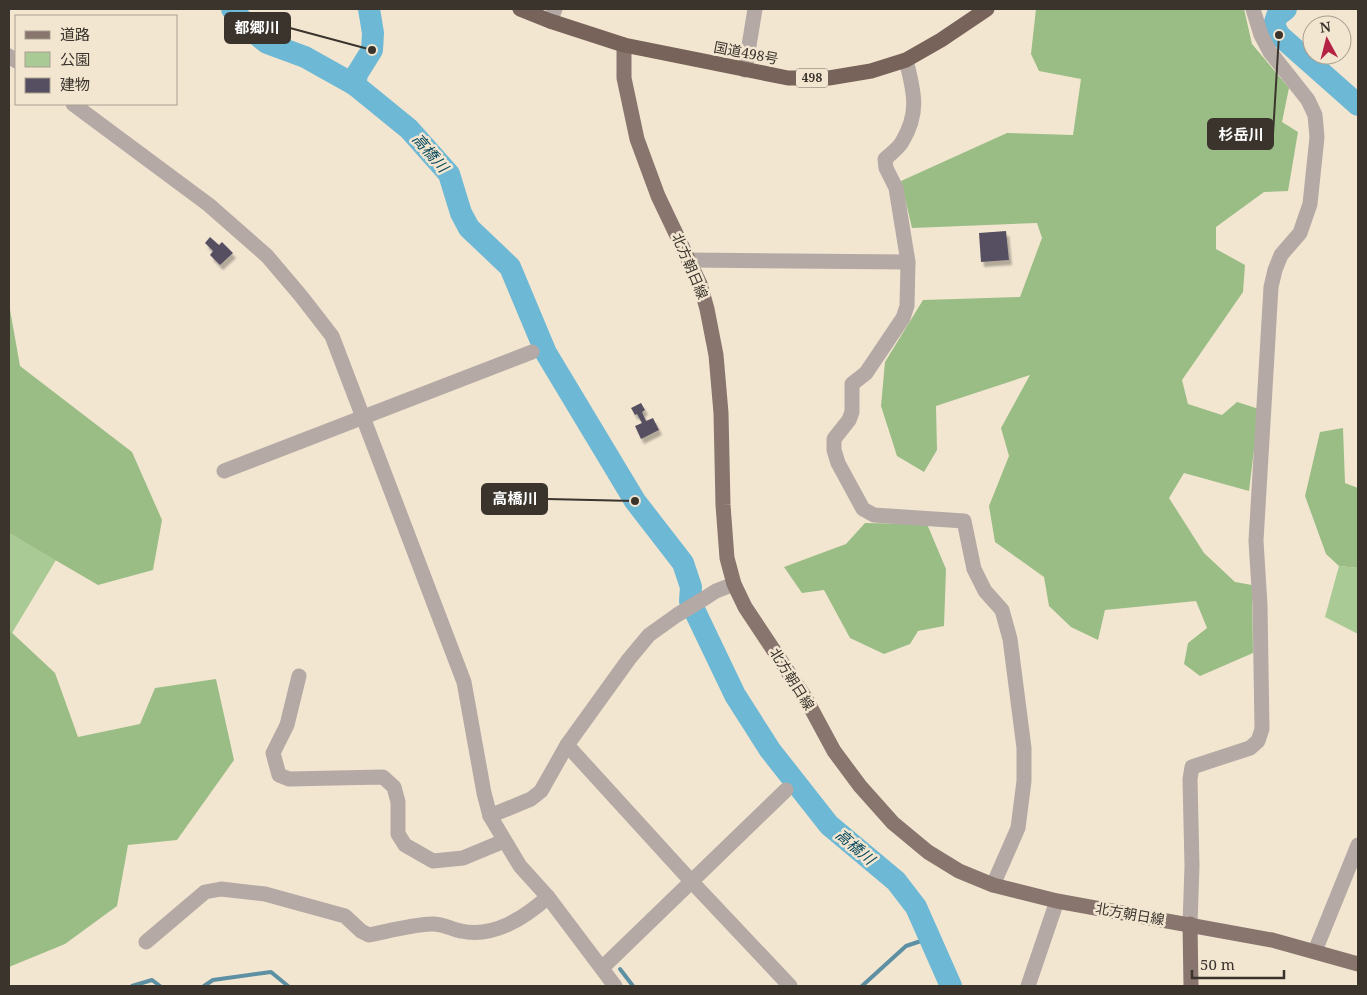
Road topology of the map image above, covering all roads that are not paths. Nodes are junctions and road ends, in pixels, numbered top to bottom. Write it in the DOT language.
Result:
graph roads {
  1 [pos="520,9"];
  2 [pos="755,9"];
  3 [pos="987,9"];
  4 [pos="1253,9"];
  5 [pos="552,15"];
  6 [pos="624,44"];
  7 [pos="906,60"];
  8 [pos="745,70"];
  9 [pos="74,105"];
  10 [pos="689,260"];
  11 [pos="908,262"];
  12 [pos="532,352"];
  13 [pos="363,418"];
  14 [pos="224,470"];
  15 [pos="734,584"];
  16 [pos="299,676"];
  17 [pos="568,745"];
  18 [pos="786,790"];
  19 [pos="490,816"];
  20 [pos="504,841"];
  21 [pos="1358,845"];
  22 [pos="691,881"];
  23 [pos="993,885"];
  24 [pos="548,897"];
  25 [pos="1057,901"];
  26 [pos="1190,924"];
  27 [pos="146,942"];
  28 [pos="1315,951"];
  29 [pos="1358,964"];
  30 [pos="602,968"];
  31 [pos="615,986"];
  32 [pos="790,986"];
  33 [pos="1028,986"];
  34 [pos="1191,986"];
  1 -- 5 [label="highway, 国道498号 / 498"];
  2 -- 8 [label="street"];
  3 -- 7 [label="highway, 国道498号 / 498"];
  4 -- 26 [label="street"];
  5 -- 6 [label="highway, 国道498号 / 498"];
  6 -- 8 [label="highway, 国道498号 / 498"];
  6 -- 10 [label="main road, 北方朝日線"];
  7 -- 8 [label="highway, 国道498号 / 498"];
  7 -- 11 [label="street"];
  9 -- 13 [label="street"];
  10 -- 11 [label="street"];
  10 -- 15 [label="main road, 北方朝日線"];
  11 -- 23 [label="street"];
  12 -- 13 [label="street"];
  13 -- 14 [label="street"];
  13 -- 19 [label="street"];
  15 -- 17 [label="street"];
  15 -- 23 [label="main road, 北方朝日線"];
  16 -- 20 [label="street"];
  17 -- 19 [label="street"];
  17 -- 22 [label="street"];
  18 -- 22 [label="street"];
  19 -- 20 [label="street"];
  20 -- 24 [label="street"];
  21 -- 28 [label="street"];
  22 -- 30 [label="street"];
  22 -- 32 [label="street"];
  23 -- 25 [label="main road, 北方朝日線"];
  24 -- 27 [label="street"];
  24 -- 30 [label="street"];
  25 -- 26 [label="main road, 北方朝日線"];
  25 -- 33 [label="street"];
  26 -- 28 [label="main road, 北方朝日線"];
  26 -- 34 [label="main road"];
  28 -- 29 [label="main road, 北方朝日線"];
  30 -- 31 [label="street"];
}
